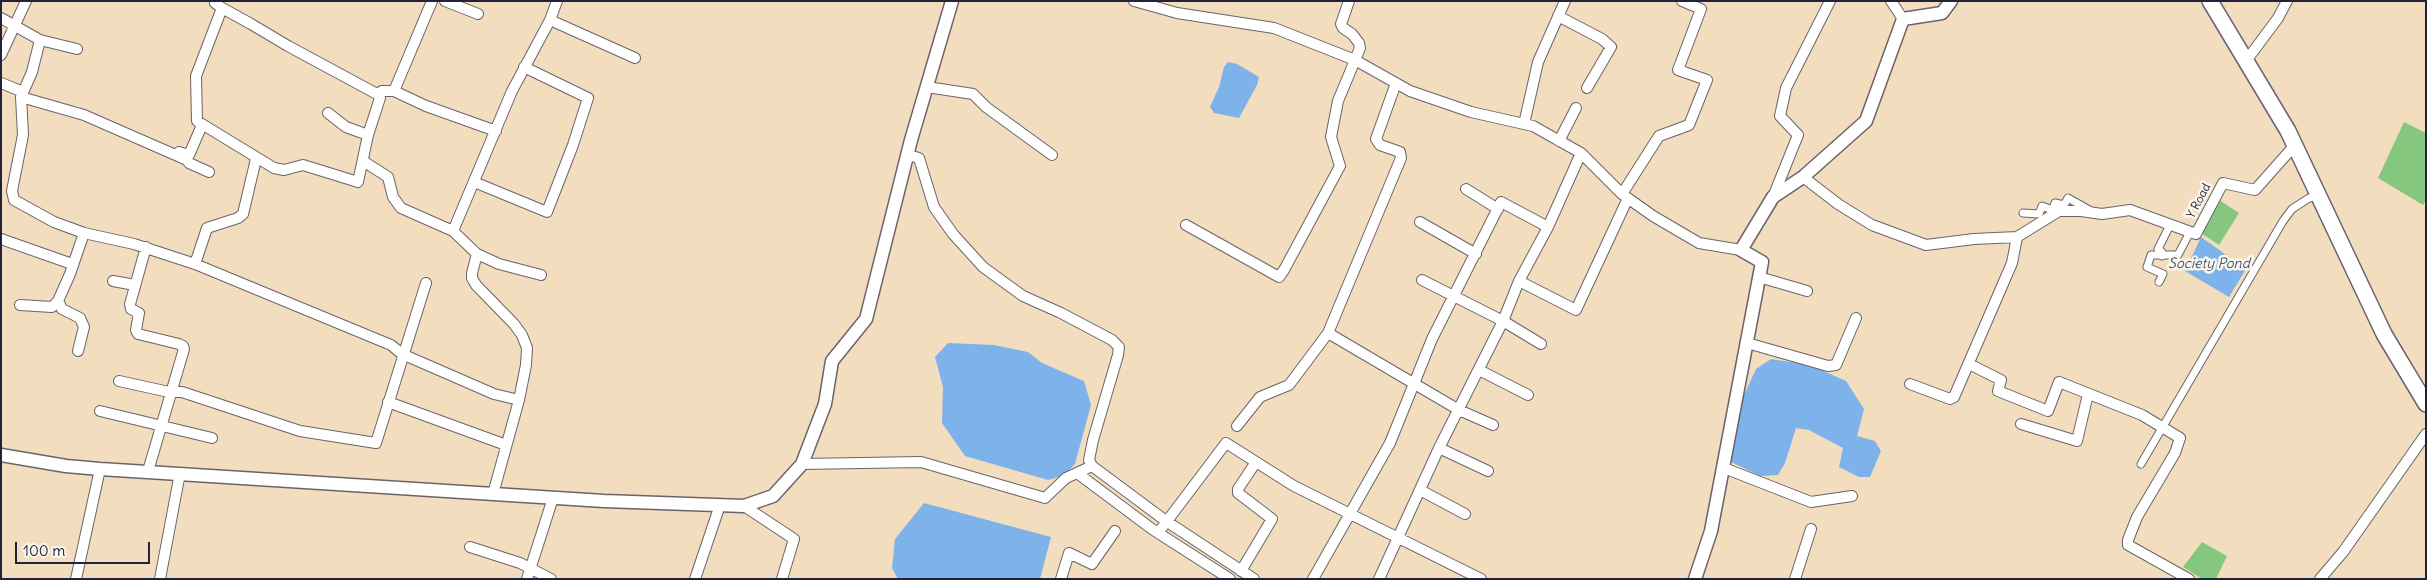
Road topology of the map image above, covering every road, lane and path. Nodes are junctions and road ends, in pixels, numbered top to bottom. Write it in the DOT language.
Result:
graph roads {
  1 [pos="26,1"];
  2 [pos="432,1"];
  3 [pos="445,1"];
  4 [pos="557,1"];
  5 [pos="952,1"];
  6 [pos="1134,1"];
  7 [pos="1349,1"];
  8 [pos="1565,1"];
  9 [pos="1682,1"];
  10 [pos="1830,1"];
  11 [pos="1891,1"];
  12 [pos="1951,1"];
  13 [pos="2210,1"];
  14 [pos="2287,1"];
  15 [pos="219,4"];
  16 [pos="1703,5"];
  17 [pos="478,14"];
  18 [pos="1558,16"];
  19 [pos="1,18"];
  20 [pos="1903,19"];
  21 [pos="550,20"];
  22 [pos="15,25"];
  23 [pos="40,40"];
  24 [pos="77,49"];
  25 [pos="1,55"];
  26 [pos="635,58"];
  27 [pos="1355,60"];
  28 [pos="2246,62"];
  29 [pos="524,67"];
  30 [pos="1396,82"];
  31 [pos="1,83"];
  32 [pos="927,87"];
  33 [pos="1587,88"];
  34 [pos="394,91"];
  35 [pos="22,94"];
  36 [pos="377,94"];
  37 [pos="1576,108"];
  38 [pos="328,112"];
  39 [pos="1524,124"];
  40 [pos="202,125"];
  41 [pos="496,131"];
  42 [pos="368,135"];
  43 [pos="1559,141"];
  44 [pos="2295,145"];
  45 [pos="1581,153"];
  46 [pos="908,154"];
  47 [pos="1052,155"];
  48 [pos="176,157"];
  49 [pos="256,158"];
  50 [pos="363,161"];
  51 [pos="209,172"];
  52 [pos="1803,177"];
  53 [pos="474,182"];
  54 [pos="1466,190"];
  55 [pos="1625,196"];
  56 [pos="2319,196"];
  57 [pos="1773,197"];
  58 [pos="1498,209"];
  59 [pos="2023,213"];
  60 [pos="2051,213"];
  61 [pos="2095,213"];
  62 [pos="1420,222"];
  63 [pos="1186,225"];
  64 [pos="2170,225"];
  65 [pos="1548,227"];
  66 [pos="453,231"];
  67 [pos="2190,232"];
  68 [pos="84,233"];
  69 [pos="2018,237"];
  70 [pos="1,239"];
  71 [pos="146,247"];
  72 [pos="1741,250"];
  73 [pos="477,254"];
  74 [pos="1476,254"];
  75 [pos="2162,256"];
  76 [pos="72,264"];
  77 [pos="195,264"];
  78 [pos="541,276"];
  79 [pos="1759,278"];
  80 [pos="1422,280"];
  81 [pos="113,281"];
  82 [pos="1519,281"];
  83 [pos="2159,282"];
  84 [pos="426,283"];
  85 [pos="135,285"];
  86 [pos="1807,291"];
  87 [pos="1455,296"];
  88 [pos="58,301"];
  89 [pos="20,305"];
  90 [pos="1856,318"];
  91 [pos="1502,320"];
  92 [pos="1328,333"];
  93 [pos="1747,343"];
  94 [pos="1541,344"];
  95 [pos="78,351"];
  96 [pos="402,354"];
  97 [pos="1969,364"];
  98 [pos="1478,370"];
  99 [pos="119,381"];
  100 [pos="1910,384"];
  101 [pos="1414,385"];
  102 [pos="169,392"];
  103 [pos="2088,394"];
  104 [pos="1528,395"];
  105 [pos="519,400"];
  106 [pos="388,402"];
  107 [pos="2426,404"];
  108 [pos="1459,410"];
  109 [pos="100,411"];
  110 [pos="161,424"];
  111 [pos="2021,424"];
  112 [pos="1493,425"];
  113 [pos="1237,426"];
  114 [pos="2162,426"];
  115 [pos="2426,434"];
  116 [pos="212,438"];
  117 [pos="506,445"];
  118 [pos="1439,448"];
  119 [pos="1,455"];
  120 [pos="1256,462"];
  121 [pos="802,464"];
  122 [pos="2141,464"];
  123 [pos="1092,466"];
  124 [pos="100,468"];
  125 [pos="1724,468"];
  126 [pos="148,471"];
  127 [pos="1488,471"];
  128 [pos="180,473"];
  129 [pos="1077,473"];
  130 [pos="1420,490"];
  131 [pos="493,494"];
  132 [pos="1852,496"];
  133 [pos="553,498"];
  134 [pos="720,505"];
  135 [pos="744,506"];
  136 [pos="1349,512"];
  137 [pos="1466,514"];
  138 [pos="1166,521"];
  139 [pos="1811,529"];
  140 [pos="1115,531"];
  141 [pos="1158,533"];
  142 [pos="1397,539"];
  143 [pos="470,547"];
  144 [pos="1241,570"];
  145 [pos="529,574"];
  146 [pos="2172,574"];
  147 [pos="76,579"];
  148 [pos="160,579"];
  149 [pos="551,579"];
  150 [pos="695,579"];
  151 [pos="782,579"];
  152 [pos="1061,579"];
  153 [pos="1230,579"];
  154 [pos="1254,579"];
  155 [pos="1313,579"];
  156 [pos="1379,579"];
  157 [pos="1481,579"];
  158 [pos="1695,579"];
  159 [pos="1795,579"];
  160 [pos="2189,579"];
  161 [pos="2320,579"];
  1 -- 22 [label="street"];
  2 -- 34 [label="street"];
  3 -- 17 [label="street"];
  4 -- 21 [label="street"];
  5 -- 32 [label="street"];
  6 -- 27 [label="street"];
  7 -- 27 [label="street"];
  8 -- 18 [label="street"];
  9 -- 16 [label="street"];
  10 -- 57 [label="street"];
  11 -- 20 [label="street"];
  12 -- 20 [label="street"];
  13 -- 28 [label="main road"];
  14 -- 28 [label="street"];
  15 -- 36 [label="street"];
  15 -- 40 [label="street"];
  16 -- 55 [label="street"];
  18 -- 33 [label="street"];
  18 -- 39 [label="street"];
  19 -- 22 [label="street"];
  20 -- 52 [label="street"];
  21 -- 26 [label="street"];
  21 -- 29 [label="street"];
  22 -- 23 [label="street"];
  22 -- 25 [label="street"];
  23 -- 24 [label="street"];
  23 -- 35 [label="street"];
  27 -- 30 [label="street"];
  27 -- 63 [label="street"];
  28 -- 44 [label="main road"];
  29 -- 41 [label="street"];
  29 -- 53 [label="street"];
  30 -- 39 [label="street"];
  30 -- 92 [label="street"];
  31 -- 35 [label="street"];
  32 -- 46 [label="street"];
  32 -- 47 [label="street"];
  34 -- 36 [label="street"];
  34 -- 41 [label="street"];
  35 -- 48 [label="street"];
  35 -- 68 [label="street"];
  36 -- 42 [label="street"];
  37 -- 43 [label="street"];
  38 -- 42 [label="street"];
  39 -- 43 [label="street"];
  40 -- 48 [label="street"];
  40 -- 49 [label="street"];
  41 -- 53 [label="street"];
  42 -- 50 [label="street"];
  43 -- 45 [label="street"];
  44 -- 56 [label="main road"];
  44 -- 67 [label="street, Y Road"];
  45 -- 55 [label="street"];
  45 -- 65 [label="street"];
  46 -- 121 [label="street"];
  46 -- 123 [label="street"];
  48 -- 51 [label="street"];
  49 -- 50 [label="street"];
  49 -- 77 [label="street"];
  50 -- 66 [label="street"];
  52 -- 57 [label="street"];
  52 -- 69 [label="street"];
  53 -- 66 [label="street"];
  54 -- 58 [label="street"];
  55 -- 72 [label="street"];
  55 -- 82 [label="street"];
  56 -- 107 [label="main road"];
  56 -- 114 [label="street"];
  57 -- 72 [label="street"];
  58 -- 65 [label="street"];
  58 -- 74 [label="street"];
  59 -- 60 [label="street"];
  60 -- 61 [label="street, Y Road"];
  60 -- 61 [label="street"];
  60 -- 69 [label="street, Y Road"];
  61 -- 64 [label="street, Y Road"];
  62 -- 74 [label="street"];
  64 -- 67 [label="street, Y Road"];
  64 -- 75 [label="street"];
  65 -- 82 [label="street"];
  66 -- 73 [label="street"];
  67 -- 75 [label="street"];
  68 -- 71 [label="street"];
  68 -- 76 [label="street"];
  69 -- 97 [label="street"];
  70 -- 76 [label="street"];
  71 -- 77 [label="street"];
  71 -- 85 [label="street"];
  72 -- 79 [label="street"];
  73 -- 78 [label="street"];
  73 -- 105 [label="street"];
  74 -- 87 [label="street"];
  75 -- 83 [label="street"];
  76 -- 88 [label="street"];
  77 -- 96 [label="street"];
  79 -- 86 [label="street"];
  79 -- 93 [label="street"];
  80 -- 87 [label="street"];
  81 -- 85 [label="street"];
  82 -- 91 [label="street"];
  84 -- 96 [label="street"];
  85 -- 102 [label="street"];
  87 -- 91 [label="street"];
  87 -- 101 [label="street"];
  88 -- 89 [label="street"];
  88 -- 95 [label="street"];
  90 -- 93 [label="street"];
  91 -- 94 [label="street"];
  91 -- 98 [label="street"];
  92 -- 101 [label="street"];
  92 -- 113 [label="street"];
  93 -- 125 [label="street"];
  96 -- 105 [label="street"];
  96 -- 106 [label="street"];
  97 -- 100 [label="street"];
  97 -- 103 [label="street"];
  98 -- 104 [label="street"];
  98 -- 108 [label="street"];
  99 -- 102 [label="street"];
  101 -- 108 [label="street"];
  101 -- 136 [label="street"];
  102 -- 106 [label="street"];
  102 -- 110 [label="street"];
  103 -- 111 [label="street"];
  103 -- 114 [label="street"];
  105 -- 117 [label="street"];
  106 -- 117 [label="street"];
  108 -- 112 [label="street"];
  108 -- 118 [label="street"];
  109 -- 110 [label="street"];
  110 -- 116 [label="street"];
  110 -- 126 [label="street"];
  114 -- 122 [label="street"];
  114 -- 146 [label="street"];
  115 -- 161 [label="street"];
  117 -- 131 [label="street"];
  118 -- 127 [label="street"];
  118 -- 130 [label="street"];
  119 -- 124 [label="street"];
  120 -- 136 [label="street"];
  120 -- 138 [label="street"];
  120 -- 144 [label="street"];
  121 -- 129 [label="street"];
  121 -- 135 [label="street"];
  123 -- 129 [label="street"];
  123 -- 138 [label="street"];
  124 -- 126 [label="street"];
  124 -- 147 [label="street"];
  125 -- 132 [label="street"];
  125 -- 158 [label="street"];
  126 -- 128 [label="street"];
  128 -- 131 [label="street"];
  128 -- 148 [label="street"];
  129 -- 141 [label="street"];
  130 -- 137 [label="street"];
  130 -- 142 [label="street"];
  131 -- 133 [label="street"];
  133 -- 134 [label="street"];
  133 -- 145 [label="street"];
  134 -- 135 [label="street"];
  134 -- 150 [label="street"];
  135 -- 151 [label="street"];
  136 -- 142 [label="street"];
  136 -- 155 [label="street"];
  138 -- 141 [label="street"];
  138 -- 144 [label="street"];
  139 -- 159 [label="street"];
  140 -- 152 [label="street"];
  141 -- 153 [label="street"];
  142 -- 156 [label="street"];
  142 -- 157 [label="street"];
  143 -- 145 [label="street"];
  144 -- 154 [label="street"];
  145 -- 149 [label="street"];
  146 -- 160 [label="street"];
}
